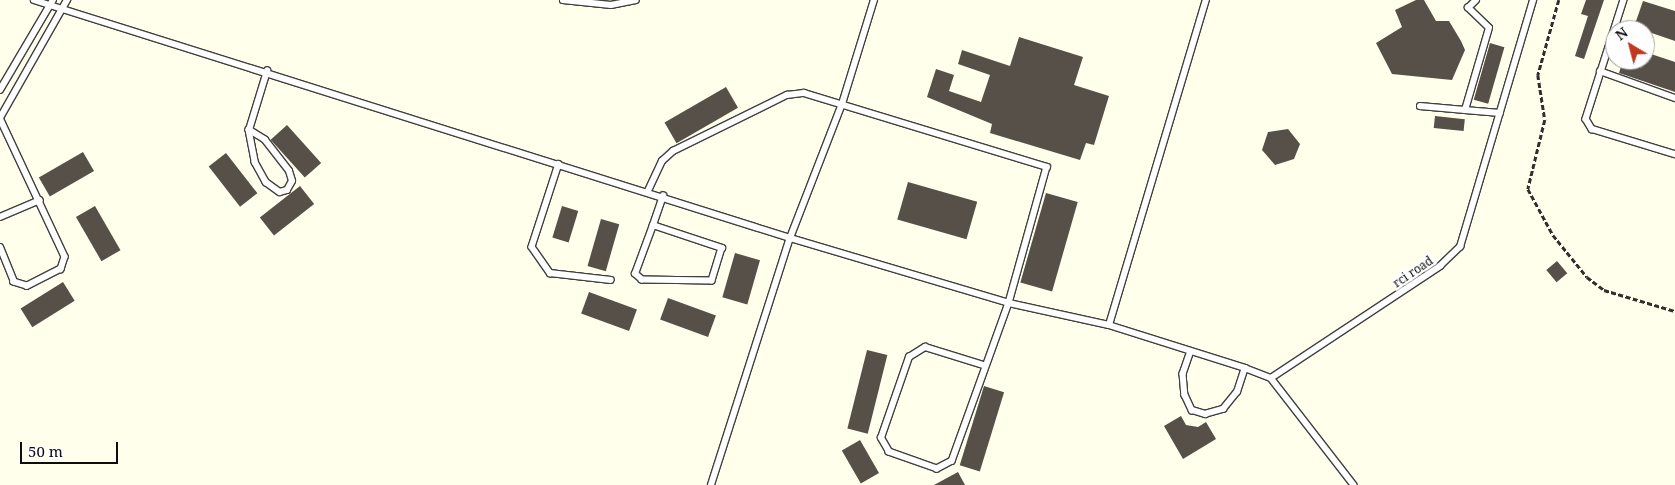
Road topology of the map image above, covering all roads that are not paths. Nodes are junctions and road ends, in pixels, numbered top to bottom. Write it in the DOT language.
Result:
graph roads {
  1 [pos="34,0"];
  2 [pos="67,0"];
  3 [pos="563,0"];
  4 [pos="636,0"];
  5 [pos="874,0"];
  6 [pos="1206,0"];
  7 [pos="1476,0"];
  8 [pos="1533,0"];
  9 [pos="1624,0"];
  10 [pos="52,2"];
  11 [pos="62,9"];
  12 [pos="1600,71"];
  13 [pos="267,72"];
  14 [pos="0,90"];
  15 [pos="1675,98"];
  16 [pos="842,104"];
  17 [pos="1420,106"];
  18 [pos="1465,110"];
  19 [pos="1500,113"];
  20 [pos="0,118"];
  21 [pos="249,130"];
  22 [pos="1675,154"];
  23 [pos="559,164"];
  24 [pos="648,191"];
  25 [pos="663,196"];
  26 [pos="40,200"];
  27 [pos="0,217"];
  28 [pos="653,225"];
  29 [pos="790,238"];
  30 [pos="0,248"];
  31 [pos="612,280"];
  32 [pos="1009,303"];
  33 [pos="1108,325"];
  34 [pos="1191,351"];
  35 [pos="984,365"];
  36 [pos="1245,368"];
  37 [pos="1272,378"];
  38 [pos="711,485"];
  39 [pos="1354,485"];
  1 -- 10 [label="lane"];
  2 -- 11 [label="lane"];
  3 -- 4 [label="lane"];
  5 -- 16 [label="lane"];
  6 -- 33 [label="lane"];
  7 -- 18 [label="lane"];
  8 -- 19 [label="lane, rci road"];
  9 -- 12 [label="lane"];
  10 -- 11 [label="lane"];
  10 -- 14 [label="lane"];
  11 -- 13 [label="lane"];
  11 -- 20 [label="lane"];
  12 -- 15 [label="lane"];
  12 -- 22 [label="lane"];
  13 -- 21 [label="lane"];
  13 -- 23 [label="lane"];
  16 -- 24 [label="lane"];
  16 -- 29 [label="lane"];
  16 -- 32 [label="lane"];
  17 -- 18 [label="lane"];
  18 -- 19 [label="lane"];
  19 -- 37 [label="lane, rci road"];
  20 -- 26 [label="lane"];
  21 -- 21 [label="lane"];
  23 -- 24 [label="lane"];
  23 -- 31 [label="lane"];
  24 -- 25 [label="lane"];
  25 -- 28 [label="lane"];
  25 -- 29 [label="lane"];
  26 -- 27 [label="lane"];
  26 -- 30 [label="lane"];
  28 -- 28 [label="lane"];
  29 -- 32 [label="lane"];
  29 -- 38 [label="lane"];
  32 -- 33 [label="lane"];
  32 -- 35 [label="lane"];
  33 -- 34 [label="lane"];
  34 -- 36 [label="lane"];
  34 -- 36 [label="lane"];
  35 -- 35 [label="lane"];
  36 -- 37 [label="lane"];
  37 -- 39 [label="lane"];
}
